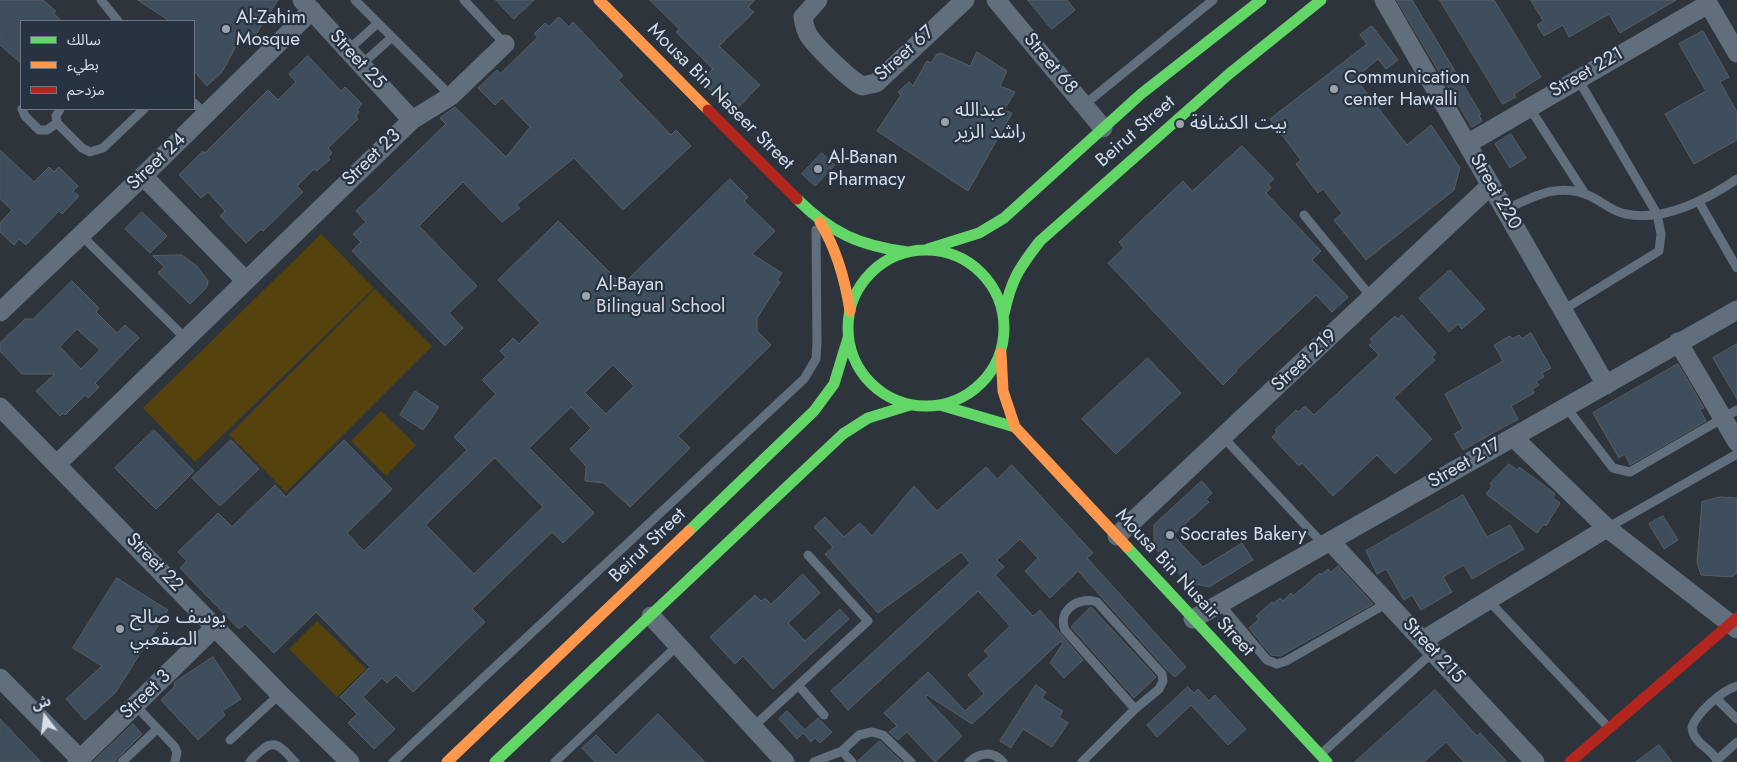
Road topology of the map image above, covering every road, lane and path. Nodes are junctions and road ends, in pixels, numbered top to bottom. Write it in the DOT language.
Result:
graph roads {
  1 [pos="101,0"];
  2 [pos="355,0"];
  3 [pos="464,0"];
  4 [pos="599,0"];
  5 [pos="818,0"];
  6 [pos="965,0"];
  7 [pos="996,0"];
  8 [pos="1213,0"];
  9 [pos="1260,0"];
  10 [pos="1321,0"];
  11 [pos="1384,0"];
  12 [pos="1707,2"];
  13 [pos="307,5"];
  14 [pos="113,20"];
  15 [pos="378,23"];
  16 [pos="392,37"];
  17 [pos="505,44"];
  18 [pos="1198,47"];
  19 [pos="348,50"];
  20 [pos="1737,53"];
  21 [pos="361,65"];
  22 [pos="1198,68"];
  23 [pos="1230,74"];
  24 [pos="1209,77"];
  25 [pos="1578,79"];
  26 [pos="1154,84"];
  27 [pos="1172,84"];
  28 [pos="450,96"];
  29 [pos="1184,98"];
  30 [pos="1084,105"];
  31 [pos="1529,107"];
  32 [pos="200,109"];
  33 [pos="22,110"];
  34 [pos="59,110"];
  35 [pos="143,110"];
  36 [pos="1182,116"];
  37 [pos="412,120"];
  38 [pos="56,123"];
  39 [pos="1103,128"];
  40 [pos="1467,144"];
  41 [pos="143,176"];
  42 [pos="1737,179"];
  43 [pos="1491,185"];
  44 [pos="1585,194"];
  45 [pos="1699,202"];
  46 [pos="1505,210"];
  47 [pos="1657,214"];
  48 [pos="1304,216"];
  49 [pos="816,218"];
  50 [pos="81,235"];
  51 [pos="925,250"];
  52 [pos="908,252"];
  53 [pos="1737,268"];
  54 [pos="245,280"];
  55 [pos="1372,298"];
  56 [pos="1563,310"];
  57 [pos="1737,310"];
  58 [pos="850,311"];
  59 [pos="0,312"];
  60 [pos="1004,314"];
  61 [pos="186,338"];
  62 [pos="848,338"];
  63 [pos="1678,342"];
  64 [pos="1001,353"];
  65 [pos="1606,384"];
  66 [pos="910,405"];
  67 [pos="940,405"];
  68 [pos="0,407"];
  69 [pos="1566,407"];
  70 [pos="1730,415"];
  71 [pos="1014,427"];
  72 [pos="1513,437"];
  73 [pos="1224,438"];
  74 [pos="1737,442"];
  75 [pos="1737,454"];
  76 [pos="57,464"];
  77 [pos="745,478"];
  78 [pos="758,484"];
  79 [pos="746,509"];
  80 [pos="1607,528"];
  81 [pos="1117,536"];
  82 [pos="1327,543"];
  83 [pos="808,555"];
  84 [pos="670,597"];
  85 [pos="1488,600"];
  86 [pos="1387,603"];
  87 [pos="1220,604"];
  88 [pos="651,616"];
  89 [pos="1193,619"];
  90 [pos="1735,624"];
  91 [pos="215,628"];
  92 [pos="678,644"];
  93 [pos="1428,646"];
  94 [pos="0,678"];
  95 [pos="798,686"];
  96 [pos="1737,686"];
  97 [pos="280,694"];
  98 [pos="1717,699"];
  99 [pos="136,705"];
  100 [pos="1135,709"];
  101 [pos="824,715"];
  102 [pos="1737,719"];
  103 [pos="754,727"];
  104 [pos="1609,728"];
  105 [pos="157,729"];
  106 [pos="230,740"];
  107 [pos="1737,742"];
  108 [pos="842,751"];
  109 [pos="1324,758"];
  110 [pos="79,760"];
  111 [pos="344,760"];
  112 [pos="1718,761"];
  113 [pos="122,762"];
  114 [pos="175,762"];
  115 [pos="250,762"];
  116 [pos="295,762"];
  117 [pos="393,762"];
  118 [pos="447,762"];
  119 [pos="495,762"];
  120 [pos="555,762"];
  121 [pos="785,762"];
  122 [pos="814,762"];
  123 [pos="852,762"];
  124 [pos="910,762"];
  125 [pos="969,762"];
  126 [pos="1003,762"];
  127 [pos="1082,762"];
  128 [pos="1535,762"];
  129 [pos="1570,762"];
  1 -- 14 [label="lane"];
  2 -- 15 [label="lane"];
  3 -- 17 [label="lane"];
  4 -- 49 [label="main road, Mousa Bin Naseer Street"];
  5 -- 6 [label="street, Street 67"];
  7 -- 30 [label="street, Street 68"];
  8 -- 30 [label="lane"];
  9 -- 18 [label="main road, Beirut Street"];
  10 -- 23 [label="main road, Beirut Street"];
  11 -- 40 [label="street, Street 220"];
  12 -- 20 [label="street"];
  12 -- 25 [label="street, Street 221"];
  13 -- 19 [label="street, Street 25"];
  13 -- 32 [label="street, Street 24"];
  15 -- 16 [label="lane"];
  15 -- 19 [label="lane"];
  16 -- 21 [label="lane"];
  16 -- 28 [label="lane"];
  17 -- 28 [label="street, Street 23"];
  18 -- 22 [label="main road"];
  18 -- 26 [label="main road, Beirut Street"];
  19 -- 21 [label="street, Street 25"];
  21 -- 37 [label="street, Street 25"];
  23 -- 24 [label="main road"];
  23 -- 36 [label="main road, Beirut Street"];
  25 -- 31 [label="street, Street 221"];
  25 -- 47 [label="lane"];
  26 -- 27 [label="main road"];
  26 -- 39 [label="main road, Beirut Street"];
  28 -- 37 [label="street, Street 23"];
  29 -- 36 [label="main road"];
  30 -- 39 [label="street, Street 68"];
  31 -- 40 [label="street, Street 221"];
  31 -- 44 [label="lane"];
  32 -- 41 [label="street, Street 24"];
  33 -- 38 [label="lane"];
  34 -- 38 [label="lane"];
  35 -- 38 [label="lane"];
  36 -- 60 [label="main road, Beirut Street"];
  37 -- 54 [label="street, Street 23"];
  39 -- 51 [label="main road, Beirut Street"];
  40 -- 43 [label="street, Street 220"];
  41 -- 50 [label="street, Street 24"];
  41 -- 54 [label="street"];
  42 -- 45 [label="lane"];
  43 -- 46 [label="street, Street 220"];
  43 -- 55 [label="street, Street 219"];
  44 -- 46 [label="lane"];
  44 -- 47 [label="lane"];
  45 -- 47 [label="lane"];
  45 -- 53 [label="lane"];
  46 -- 56 [label="street, Street 220"];
  47 -- 56 [label="lane"];
  48 -- 55 [label="lane"];
  49 -- 52 [label="main road, Mousa Bin Naseer Street"];
  49 -- 58 [label="main road, Mousa Bin Naseer Street"];
  49 -- 117 [label="lane"];
  50 -- 59 [label="street, Street 24"];
  50 -- 61 [label="lane"];
  51 -- 52 [label="main road"];
  51 -- 60 [label="main road"];
  52 -- 58 [label="main road"];
  54 -- 61 [label="street, Street 23"];
  55 -- 73 [label="street, Street 219"];
  56 -- 65 [label="street, Street 220"];
  57 -- 63 [label="street, Street 217"];
  58 -- 62 [label="main road"];
  60 -- 64 [label="main road"];
  61 -- 76 [label="street, Street 23"];
  62 -- 66 [label="main road"];
  62 -- 77 [label="main road, Beirut Street"];
  63 -- 65 [label="street, Street 217"];
  63 -- 70 [label="street"];
  64 -- 67 [label="main road"];
  64 -- 71 [label="main road, Mousa Bin Nusair Street"];
  65 -- 69 [label="street, Street 217"];
  66 -- 67 [label="main road"];
  66 -- 84 [label="main road"];
  67 -- 71 [label="main road"];
  68 -- 76 [label="street, Street 22"];
  69 -- 70 [label="lane"];
  69 -- 72 [label="street, Street 217"];
  70 -- 74 [label="street"];
  71 -- 81 [label="main road, Mousa Bin Nusair Street"];
  72 -- 80 [label="street"];
  72 -- 82 [label="street, Street 217"];
  73 -- 81 [label="street, Street 219"];
  73 -- 82 [label="lane"];
  75 -- 80 [label="lane"];
  76 -- 91 [label="street, Street 22"];
  77 -- 78 [label="main road"];
  77 -- 118 [label="main road, Beirut Street"];
  79 -- 84 [label="main road"];
  80 -- 85 [label="street"];
  80 -- 90 [label="street"];
  81 -- 89 [label="main road, Mousa Bin Nusair Street"];
  82 -- 86 [label="street, Street 215"];
  82 -- 87 [label="street, Street 217"];
  83 -- 95 [label="lane"];
  84 -- 88 [label="main road"];
  85 -- 93 [label="street"];
  85 -- 104 [label="lane"];
  86 -- 87 [label="lane"];
  86 -- 93 [label="street, Street 215"];
  87 -- 89 [label="street, Street 217"];
  88 -- 92 [label="street"];
  88 -- 119 [label="main road"];
  89 -- 109 [label="main road, Mousa Bin Nusair Street"];
  90 -- 104 [label="main road"];
  91 -- 97 [label="street, Street 22"];
  91 -- 99 [label="street, Street 3"];
  92 -- 103 [label="street"];
  92 -- 120 [label="lane"];
  93 -- 109 [label="lane"];
  93 -- 128 [label="street, Street 215"];
  94 -- 110 [label="street"];
  95 -- 101 [label="lane"];
  95 -- 103 [label="lane"];
  96 -- 98 [label="lane"];
  97 -- 106 [label="lane"];
  97 -- 111 [label="street, Street 22"];
  98 -- 102 [label="lane"];
  98 -- 112 [label="lane"];
  99 -- 105 [label="lane"];
  99 -- 110 [label="street, Street 3"];
  100 -- 100 [label="lane"];
  100 -- 127 [label="lane"];
  103 -- 121 [label="street"];
  104 -- 129 [label="main road"];
  105 -- 113 [label="lane"];
  105 -- 114 [label="lane"];
  107 -- 112 [label="lane"];
  108 -- 122 [label="lane"];
  108 -- 123 [label="lane"];
  108 -- 124 [label="lane"];
  115 -- 116 [label="lane"];
  125 -- 126 [label="lane"];
}
